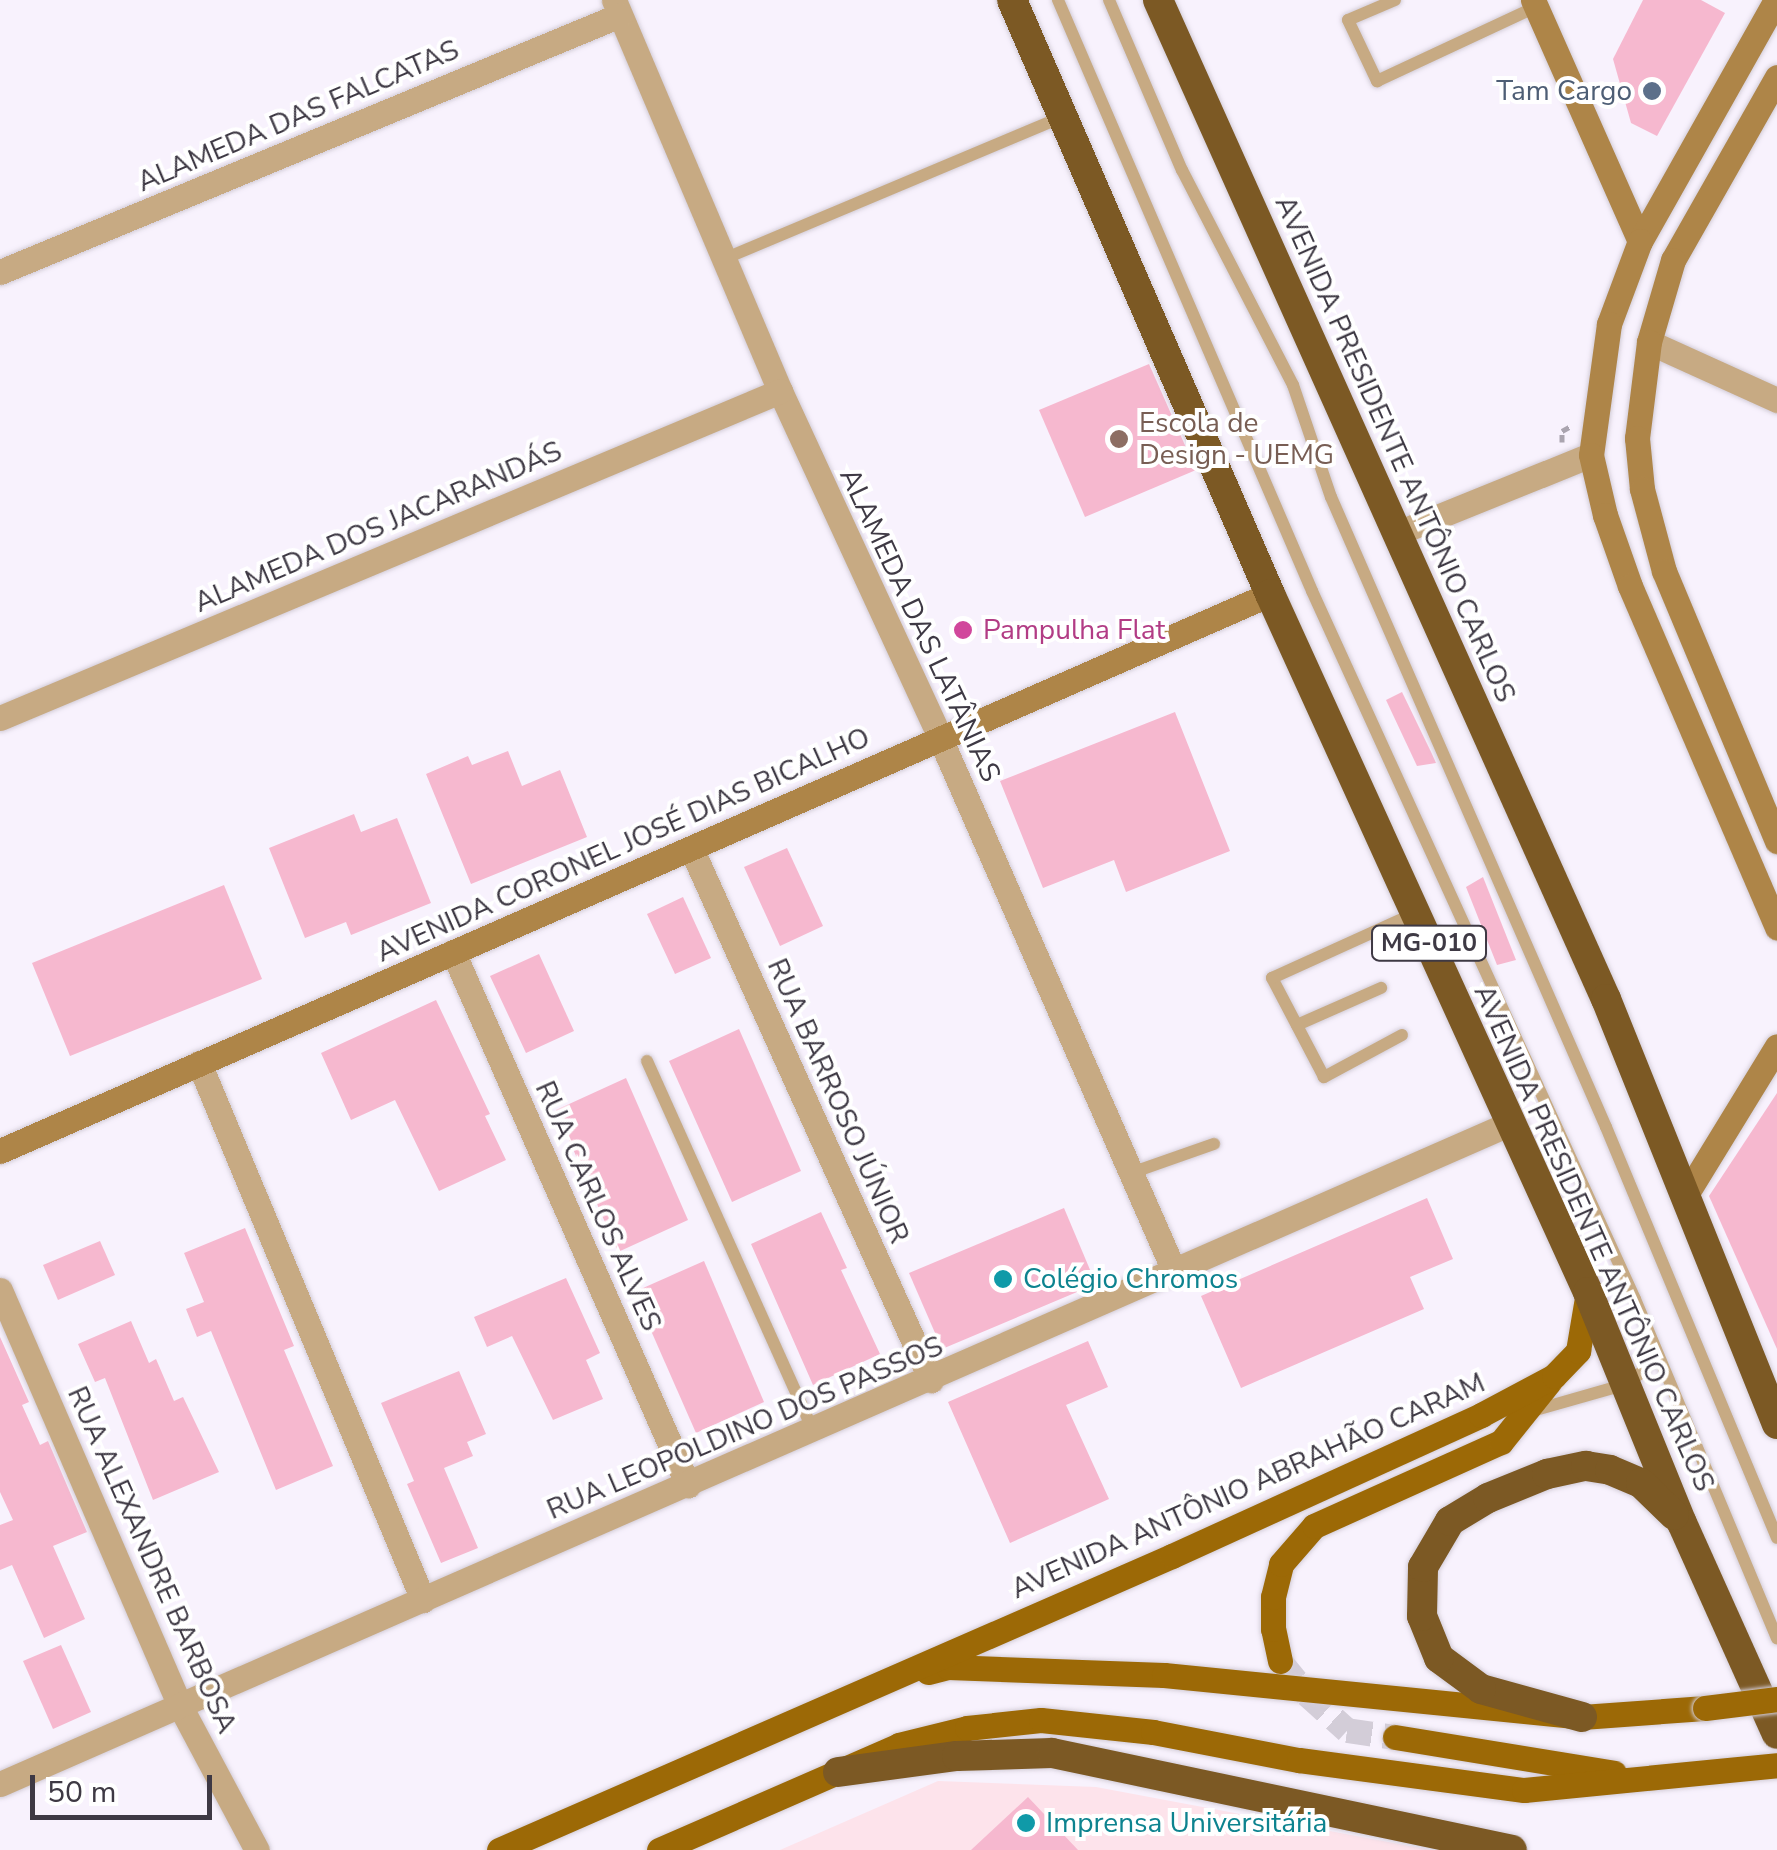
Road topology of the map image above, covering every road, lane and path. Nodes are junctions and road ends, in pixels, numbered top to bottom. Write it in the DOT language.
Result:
graph roads {
  1 [pos="1012,0"];
  2 [pos="1058,0"];
  3 [pos="1108,0"];
  4 [pos="1158,0"];
  5 [pos="1395,0"];
  6 [pos="1776,0"];
  7 [pos="1534,4"];
  8 [pos="617,8"];
  9 [pos="1777,77"];
  10 [pos="1770,106"];
  11 [pos="1061,117"];
  12 [pos="1640,242"];
  13 [pos="724,259"];
  14 [pos="0,272"];
  15 [pos="1649,342"];
  16 [pos="780,391"];
  17 [pos="1777,400"];
  18 [pos="1591,455"];
  19 [pos="1395,534"];
  20 [pos="1270,594"];
  21 [pos="0,718"];
  22 [pos="940,738"];
  23 [pos="1777,840"];
  24 [pos="691,848"];
  25 [pos="1416,913"];
  26 [pos="1777,928"];
  27 [pos="454,952"];
  28 [pos="1380,988"];
  29 [pos="1297,1025"];
  30 [pos="1402,1035"];
  31 [pos="1777,1046"];
  32 [pos="647,1061"];
  33 [pos="199,1063"];
  34 [pos="1511,1122"];
  35 [pos="1214,1144"];
  36 [pos="0,1151"];
  37 [pos="1131,1173"];
  38 [pos="1687,1193"];
  39 [pos="1175,1273"];
  40 [pos="0,1290"];
  41 [pos="1588,1292"];
  42 [pos="1656,1352"];
  43 [pos="1554,1376"];
  44 [pos="931,1380"];
  45 [pos="1628,1384"];
  46 [pos="1528,1412"];
  47 [pos="1481,1415"];
  48 [pos="1777,1424"];
  49 [pos="813,1431"];
  50 [pos="688,1485"];
  51 [pos="1682,1523"];
  52 [pos="1777,1538"];
  53 [pos="423,1600"];
  54 [pos="1777,1638"];
  55 [pos="1280,1661"];
  56 [pos="877,1684"];
  57 [pos="1777,1699"];
  58 [pos="180,1706"];
  59 [pos="1582,1717"];
  60 [pos="1777,1734"];
  61 [pos="1395,1738"];
  62 [pos="1777,1765"];
  63 [pos="838,1772"];
  64 [pos="1658,1779"];
  65 [pos="0,1784"];
  66 [pos="257,1850"];
  67 [pos="499,1850"];
  68 [pos="659,1850"];
  69 [pos="1512,1850"];
  1 -- 11 [label="highway, AVENIDA PRESIDENTE ANTÔNIO CARLOS / MG-010"];
  2 -- 42 [label="lane"];
  3 -- 52 [label="lane"];
  4 -- 19 [label="highway, AVENIDA PRESIDENTE ANTÔNIO CARLOS"];
  5 -- 7 [label="lane"];
  6 -- 12 [label="street"];
  7 -- 12 [label="street"];
  8 -- 13 [label="street, ALAMEDA DAS LATÂNIAS"];
  8 -- 14 [label="street, ALAMEDA DAS FALCATAS"];
  9 -- 10 [label="street"];
  10 -- 15 [label="street"];
  11 -- 13 [label="lane"];
  11 -- 20 [label="highway, AVENIDA PRESIDENTE ANTÔNIO CARLOS / MG-010"];
  12 -- 18 [label="street"];
  13 -- 16 [label="street, ALAMEDA DAS LATÂNIAS"];
  15 -- 17 [label="street"];
  15 -- 23 [label="street"];
  16 -- 21 [label="street, ALAMEDA DOS JACARANDÁS"];
  16 -- 22 [label="street, ALAMEDA DAS LATÂNIAS"];
  18 -- 19 [label="street"];
  18 -- 26 [label="street"];
  19 -- 38 [label="highway, AVENIDA PRESIDENTE ANTÔNIO CARLOS"];
  20 -- 22 [label="street, AVENIDA CORONEL JOSÉ DIAS BICALHO"];
  20 -- 25 [label="highway, AVENIDA PRESIDENTE ANTÔNIO CARLOS / MG-010"];
  22 -- 24 [label="street, AVENIDA CORONEL JOSÉ DIAS BICALHO"];
  22 -- 37 [label="street, ALAMEDA DAS LATÂNIAS"];
  24 -- 27 [label="street, AVENIDA CORONEL JOSÉ DIAS BICALHO"];
  24 -- 44 [label="street, RUA BARROSO JÚNIOR"];
  25 -- 29 [label="lane"];
  25 -- 34 [label="highway, AVENIDA PRESIDENTE ANTÔNIO CARLOS / MG-010"];
  27 -- 33 [label="street, AVENIDA CORONEL JOSÉ DIAS BICALHO"];
  27 -- 50 [label="street, RUA CARLOS ALVES"];
  28 -- 29 [label="lane"];
  29 -- 30 [label="lane"];
  31 -- 38 [label="street"];
  32 -- 49 [label="lane"];
  33 -- 36 [label="street, AVENIDA CORONEL JOSÉ DIAS BICALHO"];
  33 -- 53 [label="street"];
  34 -- 39 [label="street, RUA LEOPOLDINO DOS PASSOS"];
  34 -- 41 [label="highway, AVENIDA PRESIDENTE ANTÔNIO CARLOS / MG-010"];
  35 -- 37 [label="lane"];
  37 -- 39 [label="street, ALAMEDA DAS LATÂNIAS"];
  38 -- 48 [label="highway, AVENIDA PRESIDENTE ANTÔNIO CARLOS"];
  39 -- 44 [label="street, RUA LEOPOLDINO DOS PASSOS"];
  40 -- 58 [label="street, RUA ALEXANDRE BARBOSA"];
  41 -- 43 [label="main road, AVENIDA ANTÔNIO ABRAHÃO CARAM"];
  41 -- 45 [label="highway, AVENIDA PRESIDENTE ANTÔNIO CARLOS / MG-010"];
  42 -- 45 [label="lane"];
  42 -- 54 [label="lane"];
  43 -- 46 [label="main road"];
  43 -- 47 [label="main road, AVENIDA ANTÔNIO ABRAHÃO CARAM"];
  44 -- 49 [label="street, RUA LEOPOLDINO DOS PASSOS"];
  45 -- 46 [label="lane"];
  45 -- 51 [label="highway, AVENIDA PRESIDENTE ANTÔNIO CARLOS / MG-010"];
  46 -- 47 [label="lane"];
  46 -- 55 [label="main road"];
  47 -- 56 [label="main road, AVENIDA ANTÔNIO ABRAHÃO CARAM"];
  49 -- 50 [label="street, RUA LEOPOLDINO DOS PASSOS"];
  50 -- 53 [label="street, RUA LEOPOLDINO DOS PASSOS"];
  51 -- 59 [label="highway"];
  51 -- 60 [label="highway, AVENIDA PRESIDENTE ANTÔNIO CARLOS / MG-010"];
  53 -- 58 [label="street, RUA LEOPOLDINO DOS PASSOS"];
  56 -- 59 [label="main road, AVENIDA ANTÔNIO ABRAHÃO CARAM"];
  56 -- 67 [label="main road, AVENIDA ANTÔNIO ABRAHÃO CARAM"];
  57 -- 59 [label="main road, AVENIDA ANTÔNIO ABRAHÃO CARAM, bridge"];
  58 -- 65 [label="street, RUA LEOPOLDINO DOS PASSOS"];
  58 -- 66 [label="street, RUA ALEXANDRE BARBOSA"];
  61 -- 64 [label="main road"];
  62 -- 64 [label="main road"];
  63 -- 64 [label="main road"];
  63 -- 68 [label="main road"];
  63 -- 69 [label="highway"];
}
